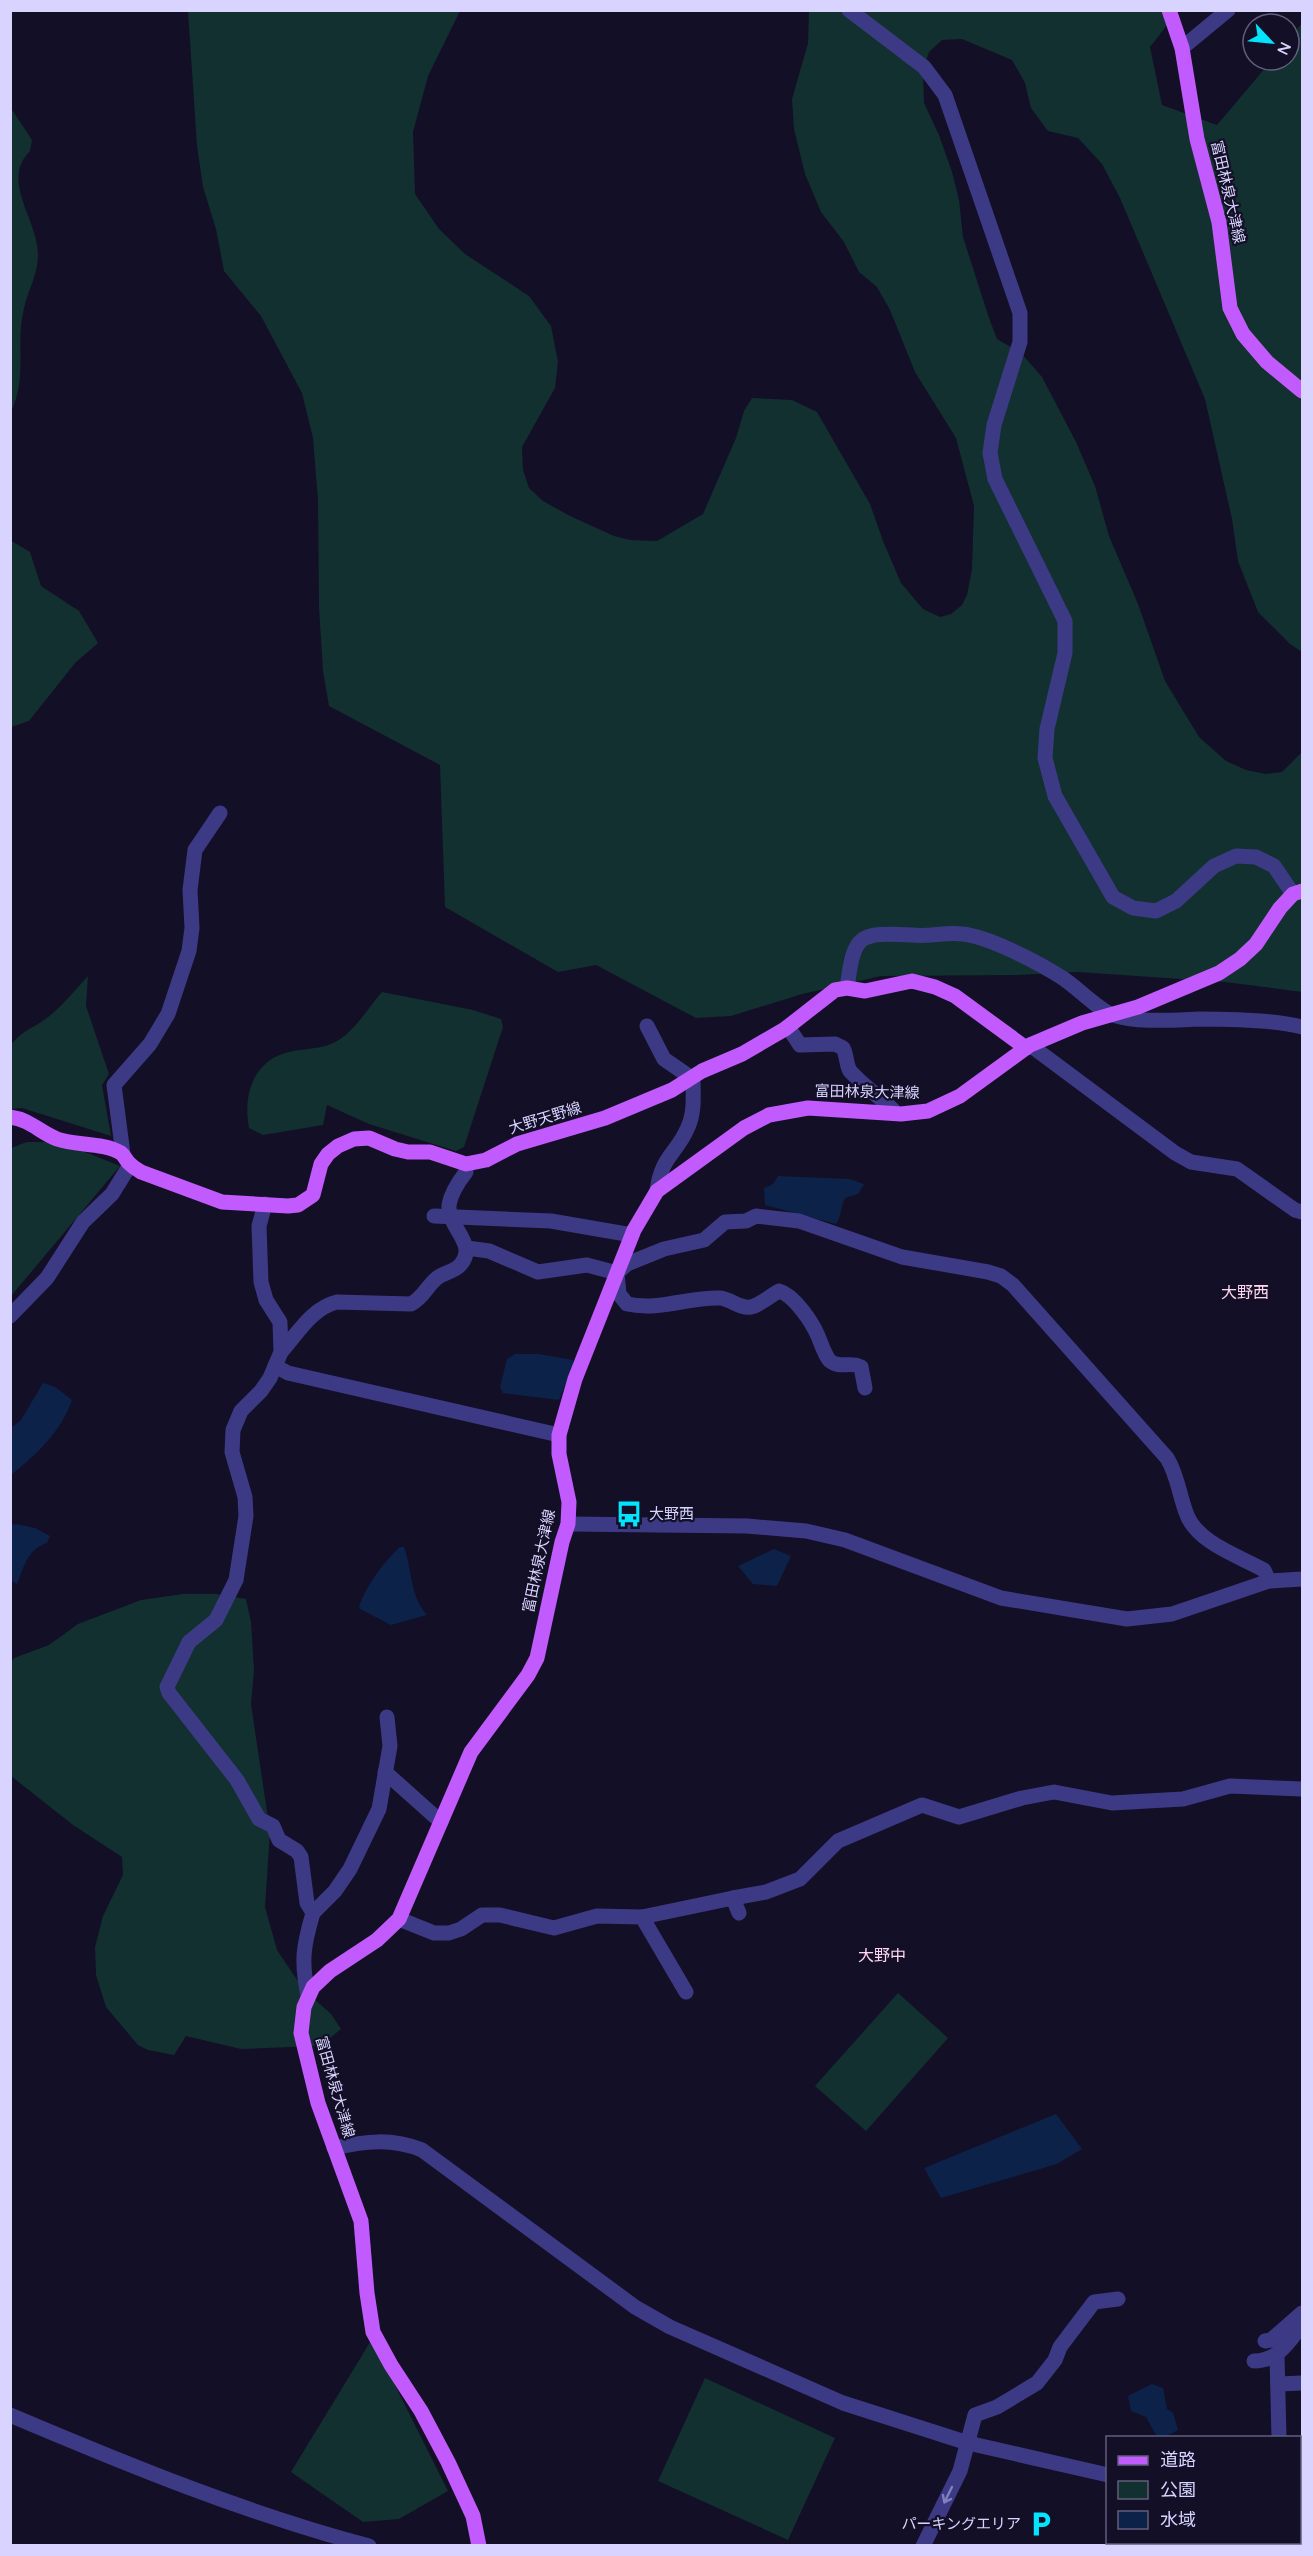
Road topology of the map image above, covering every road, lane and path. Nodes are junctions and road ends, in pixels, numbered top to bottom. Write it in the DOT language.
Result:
graph roads {
  1 [pos="849,10"];
  2 [pos="1169,10"];
  3 [pos="1228,10"];
  4 [pos="1182,48"];
  5 [pos="1302,391"];
  6 [pos="220,813"];
  7 [pos="1298,893"];
  8 [pos="847,988"];
  9 [pos="1112,1015"];
  10 [pos="647,1026"];
  11 [pos="788,1027"];
  12 [pos="1302,1027"];
  13 [pos="1028,1047"];
  14 [pos="693,1079"];
  15 [pos="896,1113"];
  16 [pos="10,1118"];
  17 [pos="127,1159"];
  18 [pos="466,1172"];
  19 [pos="657,1191"];
  20 [pos="242,1203"];
  21 [pos="266,1204"];
  22 [pos="1302,1212"];
  23 [pos="434,1216"];
  24 [pos="450,1217"];
  25 [pos="259,1226"];
  26 [pos="632,1235"];
  27 [pos="467,1248"];
  28 [pos="617,1273"];
  29 [pos="10,1316"];
  30 [pos="278,1359"];
  31 [pos="865,1388"];
  32 [pos="559,1435"];
  33 [pos="568,1524"];
  34 [pos="1302,1579"];
  35 [pos="1269,1581"];
  36 [pos="387,1717"];
  37 [pos="385,1772"];
  38 [pos="1302,1789"];
  39 [pos="441,1822"];
  40 [pos="733,1898"];
  41 [pos="313,1913"];
  42 [pos="739,1913"];
  43 [pos="642,1917"];
  44 [pos="399,1919"];
  45 [pos="686,1992"];
  46 [pos="308,1996"];
  47 [pos="334,2148"];
  48 [pos="1118,2299"];
  49 [pos="1302,2313"];
  50 [pos="1302,2325"];
  51 [pos="1265,2342"];
  52 [pos="1277,2356"];
  53 [pos="1254,2361"];
  54 [pos="1278,2384"];
  55 [pos="1302,2384"];
  56 [pos="10,2415"];
  57 [pos="1279,2436"];
  58 [pos="968,2443"];
  59 [pos="1106,2475"];
  60 [pos="349,2543"];
  61 [pos="369,2546"];
  62 [pos="479,2546"];
  63 [pos="923,2546"];
  1 -- 7 [label="street"];
  2 -- 4 [label="main road, 富田林泉大津線"];
  3 -- 4 [label="street"];
  4 -- 5 [label="main road, 富田林泉大津線"];
  6 -- 17 [label="street"];
  7 -- 9 [label="main road, 富田林泉大津線"];
  8 -- 9 [label="street"];
  8 -- 11 [label="main road, 大野天野線"];
  8 -- 13 [label="main road, 大野天野線"];
  9 -- 12 [label="street"];
  9 -- 13 [label="main road, 富田林泉大津線"];
  10 -- 14 [label="street"];
  11 -- 14 [label="main road, 大野天野線"];
  11 -- 15 [label="street"];
  13 -- 15 [label="main road, 富田林泉大津線"];
  13 -- 22 [label="street"];
  14 -- 19 [label="street"];
  14 -- 21 [label="main road, 大野天野線"];
  15 -- 19 [label="main road, 富田林泉大津線"];
  16 -- 17 [label="main road, 大野天野線"];
  17 -- 20 [label="main road, 大野天野線"];
  17 -- 29 [label="street"];
  18 -- 24 [label="street"];
  19 -- 26 [label="main road, 富田林泉大津線"];
  20 -- 21 [label="main road, 大野天野線"];
  20 -- 25 [label="street"];
  21 -- 25 [label="street"];
  23 -- 24 [label="street"];
  24 -- 26 [label="street"];
  24 -- 27 [label="street"];
  25 -- 30 [label="street"];
  26 -- 28 [label="main road, 富田林泉大津線"];
  27 -- 28 [label="street"];
  27 -- 30 [label="street"];
  28 -- 31 [label="street"];
  28 -- 32 [label="main road, 富田林泉大津線"];
  28 -- 35 [label="street"];
  30 -- 32 [label="street"];
  30 -- 41 [label="street"];
  32 -- 33 [label="main road, 富田林泉大津線"];
  33 -- 35 [label="street"];
  33 -- 39 [label="main road, 富田林泉大津線"];
  34 -- 35 [label="street"];
  36 -- 37 [label="street"];
  37 -- 39 [label="street"];
  37 -- 41 [label="street"];
  38 -- 40 [label="street"];
  39 -- 44 [label="main road, 富田林泉大津線"];
  40 -- 42 [label="street"];
  40 -- 43 [label="street"];
  41 -- 46 [label="street"];
  43 -- 44 [label="street"];
  43 -- 45 [label="street"];
  44 -- 46 [label="main road, 富田林泉大津線"];
  46 -- 47 [label="main road, 富田林泉大津線"];
  47 -- 58 [label="street"];
  47 -- 62 [label="main road, 富田林泉大津線"];
  48 -- 58 [label="street"];
  49 -- 51 [label="street"];
  50 -- 52 [label="street"];
  52 -- 53 [label="street"];
  52 -- 54 [label="street"];
  54 -- 55 [label="street"];
  54 -- 57 [label="street"];
  56 -- 60 [label="street"];
  58 -- 59 [label="street"];
  58 -- 63 [label="street, one-way"];
  60 -- 61 [label="street"];
}
